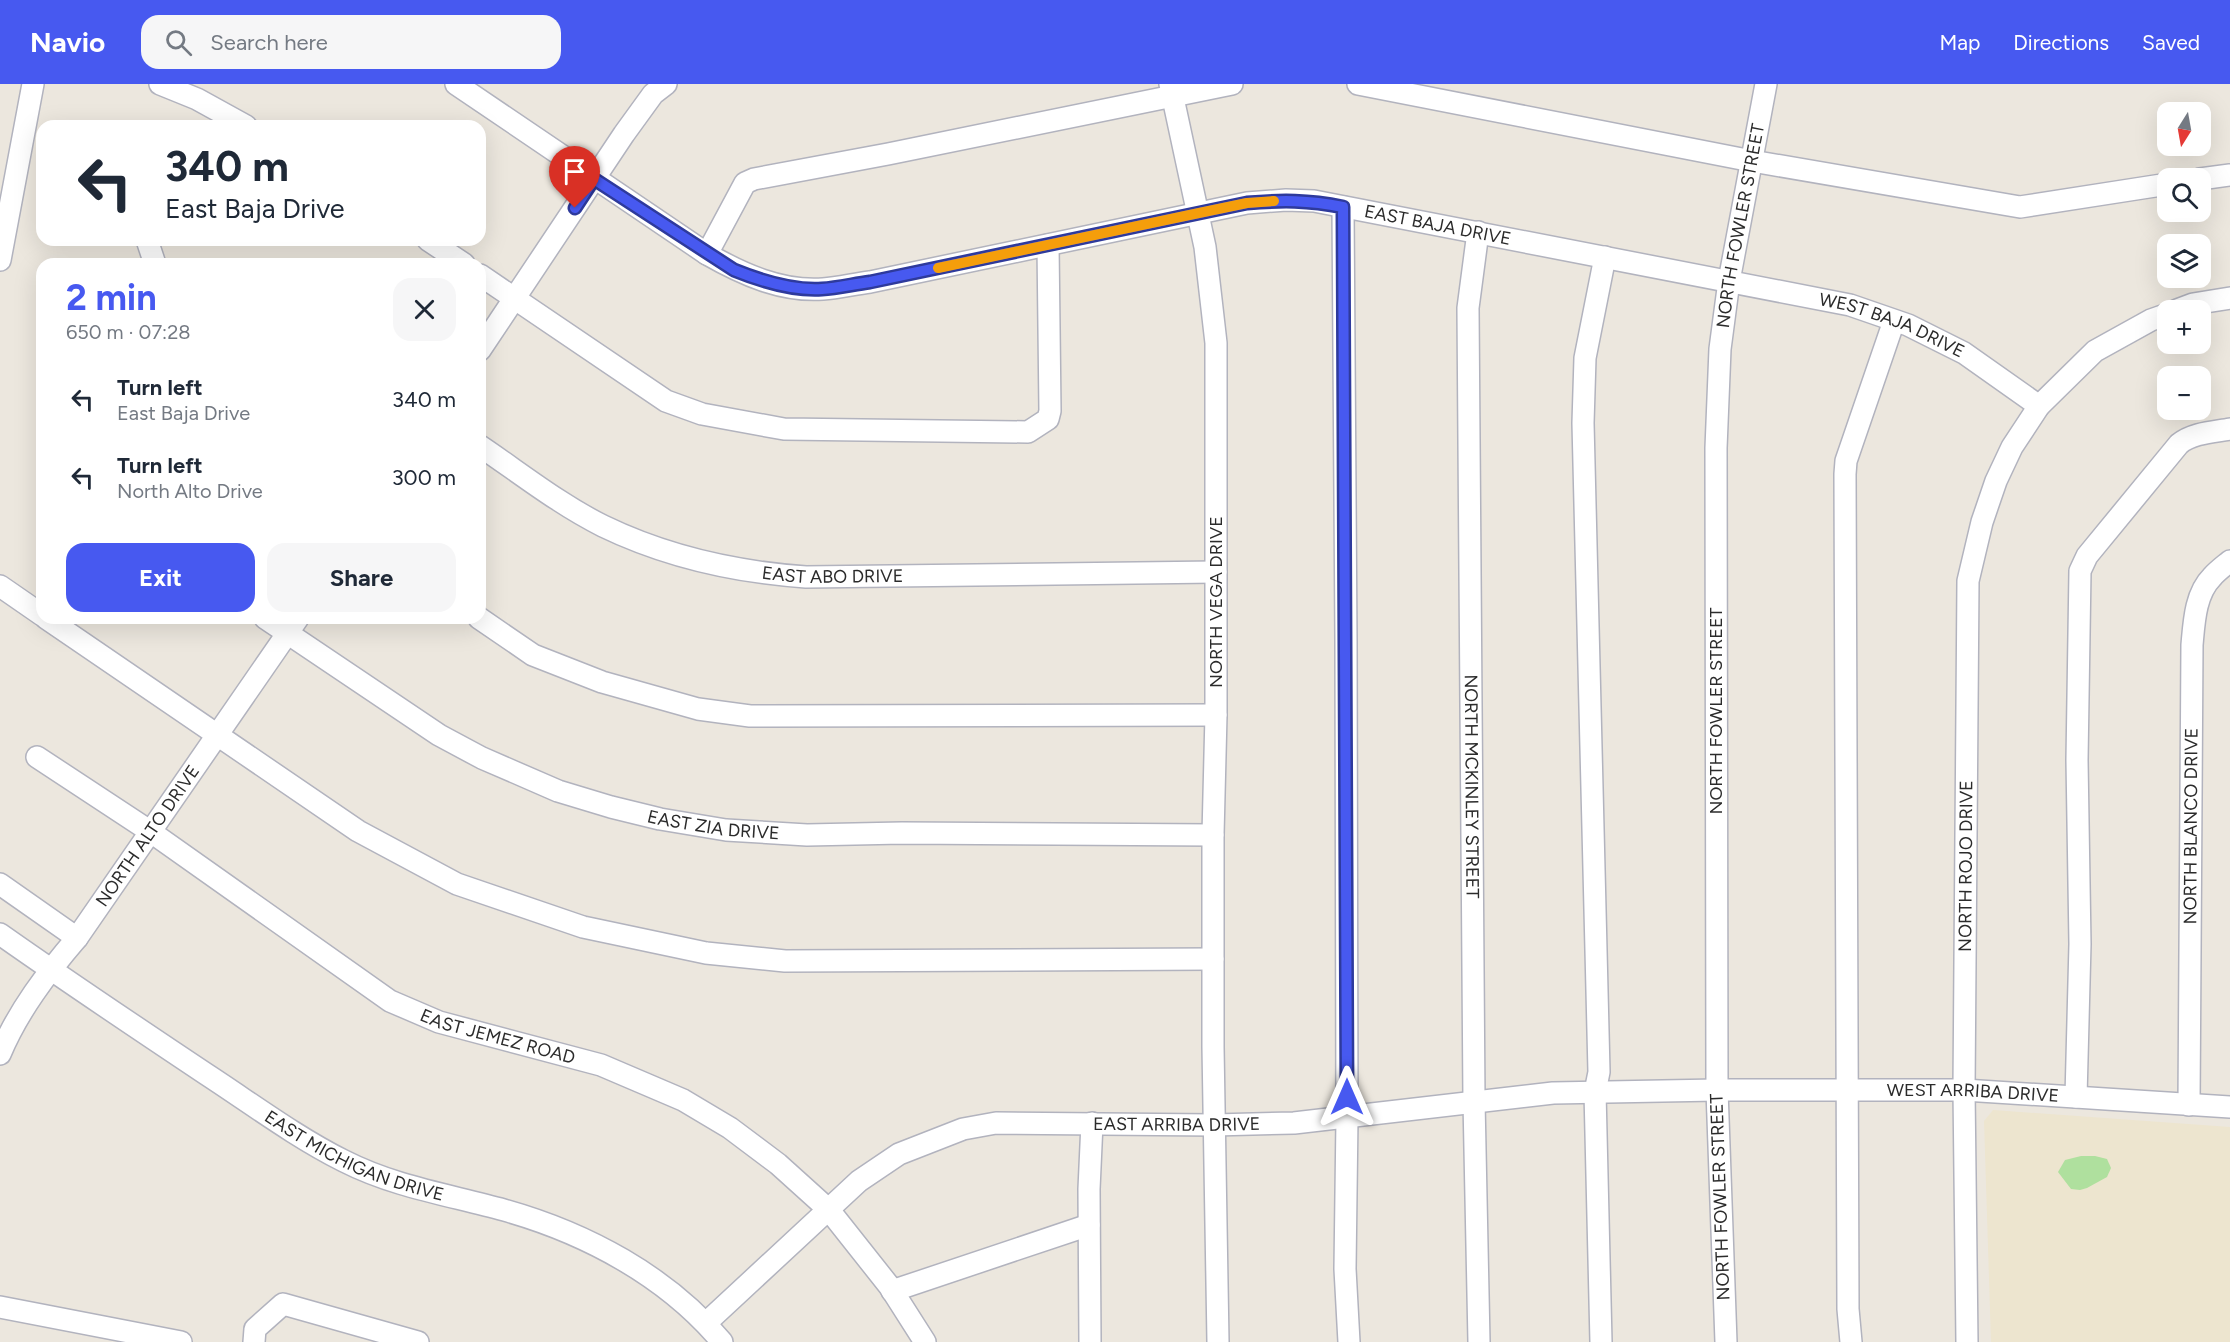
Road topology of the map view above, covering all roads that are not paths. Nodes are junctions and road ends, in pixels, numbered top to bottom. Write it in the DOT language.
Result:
graph roads {
  1 [pos="33,84"];
  2 [pos="160,84"];
  3 [pos="456,84"];
  4 [pos="666,84"];
  5 [pos="1232,84"];
  6 [pos="1358,84"];
  7 [pos="1766,84"];
  8 [pos="1172,90"];
  9 [pos="235,120"];
  10 [pos="1752,161"];
  11 [pos="2230,175"];
  12 [pos="2211,178"];
  13 [pos="594,179"];
  14 [pos="2157,186"];
  15 [pos="1343,207"];
  16 [pos="1199,213"];
  17 [pos="1478,232"];
  18 [pos="1048,245"];
  19 [pos="437,246"];
  20 [pos="706,254"];
  21 [pos="1605,257"];
  22 [pos="455,258"];
  23 [pos="0,260"];
  24 [pos="486,279"];
  25 [pos="1729,281"];
  26 [pos="514,298"];
  27 [pos="2230,298"];
  28 [pos="2211,301"];
  29 [pos="2157,318"];
  30 [pos="1894,321"];
  31 [pos="486,341"];
  32 [pos="2039,406"];
  33 [pos="2230,429"];
  34 [pos="486,450"];
  35 [pos="2230,561"];
  36 [pos="1216,572"];
  37 [pos="0,586"];
  38 [pos="36,611"];
  39 [pos="486,623"];
  40 [pos="55,624"];
  41 [pos="292,626"];
  42 [pos="1216,715"];
  43 [pos="217,736"];
  44 [pos="37,757"];
  45 [pos="151,832"];
  46 [pos="1213,835"];
  47 [pos="0,884"];
  48 [pos="0,934"];
  49 [pos="77,938"];
  50 [pos="1213,959"];
  51 [pos="50,970"];
  52 [pos="0,1054"];
  53 [pos="1717,1090"];
  54 [pos="1964,1090"];
  55 [pos="1846,1091"];
  56 [pos="1595,1092"];
  57 [pos="2076,1098"];
  58 [pos="1474,1101"];
  59 [pos="2189,1105"];
  60 [pos="2230,1107"];
  61 [pos="1347,1118"];
  62 [pos="1092,1123"];
  63 [pos="1214,1125"];
  64 [pos="829,1210"];
  65 [pos="1089,1225"];
  66 [pos="892,1291"];
  67 [pos="0,1307"];
  68 [pos="706,1323"];
  69 [pos="181,1342"];
  70 [pos="254,1342"];
  71 [pos="418,1342"];
  72 [pos="722,1342"];
  73 [pos="925,1342"];
  74 [pos="1090,1342"];
  75 [pos="1218,1342"];
  76 [pos="1349,1342"];
  77 [pos="1479,1342"];
  78 [pos="1601,1342"];
  79 [pos="1725,1342"];
  80 [pos="1851,1342"];
  81 [pos="1967,1342"];
  1 -- 23 [label="street"];
  2 -- 9 [label="street"];
  3 -- 13 [label="street, EAST BAJA DRIVE"];
  4 -- 13 [label="street"];
  5 -- 8 [label="street"];
  6 -- 10 [label="street"];
  7 -- 10 [label="street, NORTH FOWLER STREET"];
  8 -- 16 [label="street, NORTH VEGA DRIVE"];
  8 -- 20 [label="street"];
  10 -- 14 [label="street"];
  10 -- 25 [label="street, NORTH FOWLER STREET"];
  11 -- 12 [label="street"];
  13 -- 20 [label="street, EAST BAJA DRIVE"];
  13 -- 26 [label="street"];
  15 -- 16 [label="street, EAST BAJA DRIVE"];
  15 -- 17 [label="street, EAST BAJA DRIVE"];
  15 -- 61 [label="street"];
  16 -- 18 [label="street, EAST BAJA DRIVE"];
  16 -- 36 [label="street, NORTH VEGA DRIVE"];
  17 -- 21 [label="street, EAST BAJA DRIVE"];
  17 -- 58 [label="street, NORTH MCKINLEY STREET"];
  18 -- 20 [label="street, EAST BAJA DRIVE"];
  18 -- 26 [label="street"];
  19 -- 22 [label="street"];
  21 -- 25 [label="street, EAST BAJA DRIVE"];
  21 -- 56 [label="street"];
  24 -- 26 [label="street"];
  25 -- 30 [label="street, WEST BAJA DRIVE"];
  25 -- 53 [label="street, NORTH FOWLER STREET"];
  26 -- 31 [label="street"];
  27 -- 28 [label="street"];
  29 -- 32 [label="street, NORTH ROJO DRIVE"];
  30 -- 32 [label="street, WEST BAJA DRIVE"];
  30 -- 55 [label="street"];
  32 -- 54 [label="street, NORTH ROJO DRIVE"];
  33 -- 57 [label="street"];
  34 -- 36 [label="street, EAST ABO DRIVE"];
  35 -- 59 [label="street, NORTH BLANCO DRIVE"];
  36 -- 42 [label="street, NORTH VEGA DRIVE"];
  37 -- 38 [label="street"];
  39 -- 42 [label="street"];
  40 -- 43 [label="street"];
  41 -- 43 [label="street, NORTH ALTO DRIVE"];
  41 -- 46 [label="street, EAST ZIA DRIVE"];
  42 -- 46 [label="street, NORTH VEGA DRIVE"];
  43 -- 45 [label="street, NORTH ALTO DRIVE"];
  43 -- 50 [label="street"];
  44 -- 45 [label="street, EAST JEMEZ ROAD"];
  45 -- 49 [label="street, NORTH ALTO DRIVE"];
  45 -- 64 [label="street, EAST JEMEZ ROAD"];
  46 -- 50 [label="street, NORTH VEGA DRIVE"];
  47 -- 49 [label="street"];
  48 -- 51 [label="street, EAST MICHIGAN DRIVE"];
  49 -- 51 [label="street, NORTH ALTO DRIVE"];
  50 -- 63 [label="street, NORTH VEGA DRIVE"];
  51 -- 52 [label="street, NORTH ALTO DRIVE"];
  51 -- 68 [label="street, EAST MICHIGAN DRIVE"];
  53 -- 55 [label="street, WEST ARRIBA DRIVE"];
  53 -- 56 [label="street, EAST ARRIBA DRIVE"];
  53 -- 79 [label="street, NORTH FOWLER STREET"];
  54 -- 55 [label="street, WEST ARRIBA DRIVE"];
  54 -- 57 [label="street, WEST ARRIBA DRIVE"];
  54 -- 81 [label="street, NORTH ROJO DRIVE"];
  55 -- 80 [label="street"];
  56 -- 58 [label="street, EAST ARRIBA DRIVE"];
  56 -- 78 [label="street"];
  57 -- 59 [label="street, WEST ARRIBA DRIVE"];
  58 -- 61 [label="street, EAST ARRIBA DRIVE"];
  58 -- 77 [label="street, NORTH MCKINLEY STREET"];
  59 -- 60 [label="street, WEST ARRIBA DRIVE"];
  61 -- 63 [label="street, EAST ARRIBA DRIVE"];
  61 -- 76 [label="street"];
  62 -- 63 [label="street, EAST ARRIBA DRIVE"];
  62 -- 64 [label="street, EAST ARRIBA DRIVE"];
  62 -- 65 [label="street"];
  63 -- 75 [label="street, NORTH VEGA DRIVE"];
  64 -- 66 [label="street, EAST JEMEZ ROAD"];
  64 -- 68 [label="street, EAST ARRIBA DRIVE"];
  65 -- 66 [label="street"];
  65 -- 74 [label="street"];
  66 -- 73 [label="street, EAST JEMEZ ROAD"];
  67 -- 69 [label="street"];
  68 -- 72 [label="street, EAST MICHIGAN DRIVE"];
  70 -- 71 [label="street"];
}
